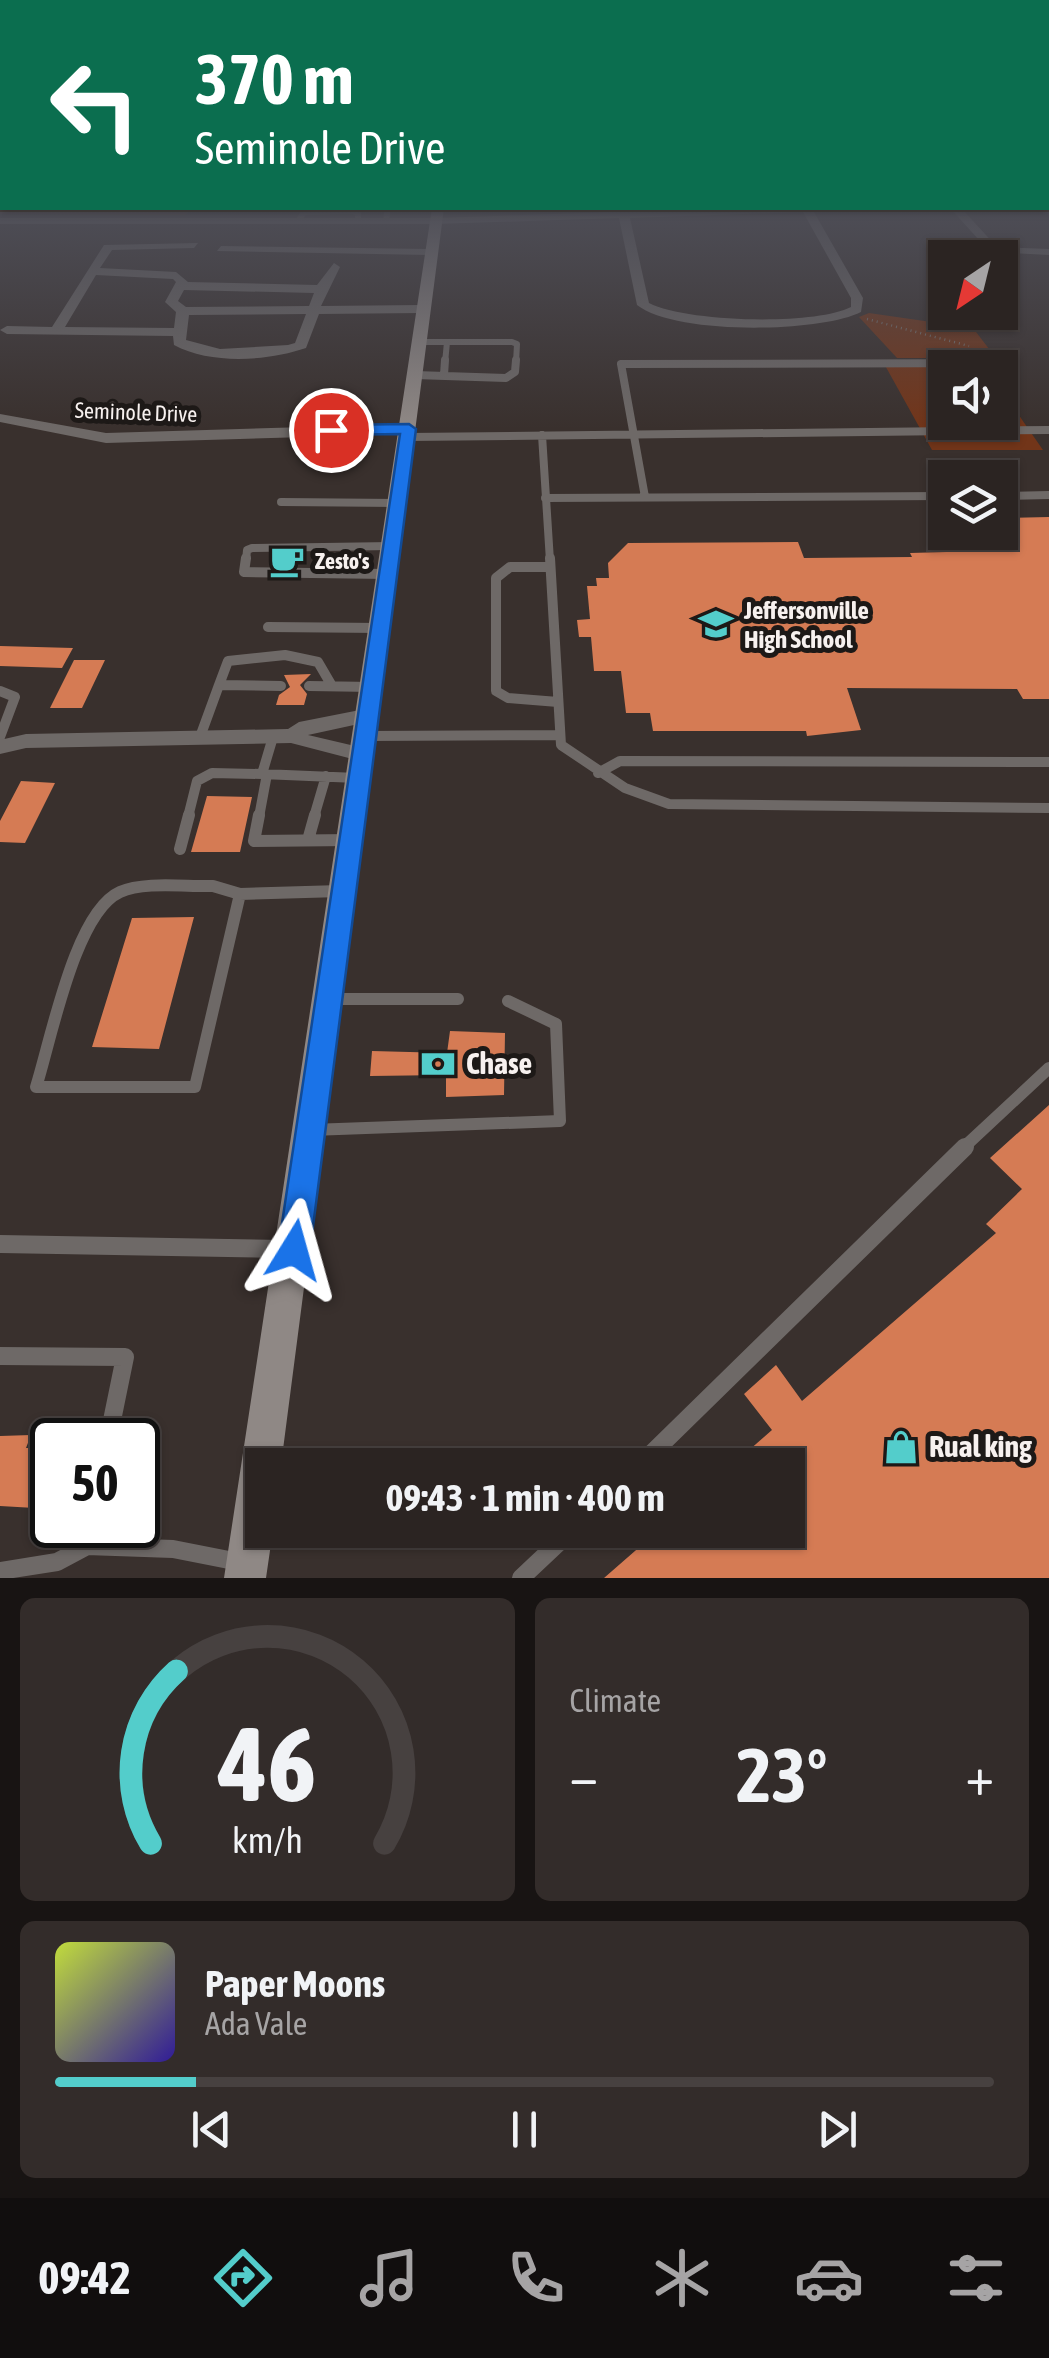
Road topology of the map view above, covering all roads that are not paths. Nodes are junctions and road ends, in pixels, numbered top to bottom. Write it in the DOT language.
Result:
graph roads {
  1 [pos="86,282"];
  2 [pos="180,282"];
  3 [pos="326,282"];
  4 [pos="425,282"];
  5 [pos="638,282"];
  6 [pos="848,282"];
  7 [pos="183,286"];
  8 [pos="259,288"];
  9 [pos="321,289"];
  10 [pos="318,307"];
  11 [pos="421,308"];
  12 [pos="246,309"];
  13 [pos="182,310"];
  14 [pos="57,329"];
  15 [pos="7,330"];
  16 [pos="180,332"];
  17 [pos="433,342"];
  18 [pos="928,363"];
  19 [pos="444,375"];
  20 [pos="415,376"];
  21 [pos="0,418"];
  22 [pos="1049,430"];
  23 [pos="633,432"];
  24 [pos="408,436"];
  25 [pos="542,436"];
  26 [pos="928,496"];
  27 [pos="1018,496"];
  28 [pos="1049,496"];
  29 [pos="644,497"];
  30 [pos="545,498"];
  31 [pos="282,502"];
  32 [pos="398,503"];
  33 [pos="392,546"];
  34 [pos="550,567"];
  35 [pos="388,574"];
  36 [pos="268,626"];
  37 [pos="381,628"];
  38 [pos="219,684"];
  39 [pos="281,686"];
  40 [pos="309,686"];
  41 [pos="332,686"];
  42 [pos="0,690"];
  43 [pos="558,702"];
  44 [pos="367,734"];
  45 [pos="560,735"];
  46 [pos="296,736"];
  47 [pos="200,737"];
  48 [pos="273,737"];
  49 [pos="4,743"];
  50 [pos="1049,762"];
  51 [pos="598,773"];
  52 [pos="264,774"];
  53 [pos="326,776"];
  54 [pos="1049,808"];
  55 [pos="308,840"];
  56 [pos="352,840"];
  57 [pos="180,849"];
  58 [pos="345,891"];
  59 [pos="240,894"];
  60 [pos="330,999"];
  61 [pos="458,999"];
  62 [pos="508,1001"];
  63 [pos="1049,1068"];
  64 [pos="311,1130"];
  65 [pos="0,1244"];
  66 [pos="294,1250"];
  67 [pos="0,1356"];
  68 [pos="113,1418"];
  69 [pos="657,1448"];
  70 [pos="83,1548"];
  71 [pos="154,1548"];
  72 [pos="553,1548"];
  73 [pos="0,1571"];
  74 [pos="246,1571"];
  75 [pos="521,1578"];
  1 -- 14 [label="street"];
  2 -- 7 [label="street"];
  3 -- 9 [label="street"];
  4 -- 11 [label="main road"];
  5 -- 6 [label="street"];
  7 -- 8 [label="street"];
  7 -- 13 [label="street"];
  8 -- 9 [label="street"];
  8 -- 12 [label="street"];
  9 -- 10 [label="street"];
  10 -- 11 [label="street"];
  10 -- 12 [label="street"];
  10 -- 16 [label="street"];
  11 -- 17 [label="main road"];
  12 -- 13 [label="street"];
  13 -- 16 [label="street"];
  14 -- 15 [label="street"];
  14 -- 16 [label="street"];
  17 -- 19 [label="lane"];
  17 -- 19 [label="lane"];
  17 -- 20 [label="main road"];
  18 -- 23 [label="lane"];
  19 -- 20 [label="lane"];
  20 -- 24 [label="main road"];
  21 -- 24 [label="street, Seminole Drive"];
  22 -- 23 [label="lane"];
  23 -- 25 [label="lane"];
  23 -- 29 [label="lane"];
  24 -- 25 [label="lane"];
  24 -- 32 [label="main road"];
  25 -- 30 [label="lane"];
  26 -- 29 [label="lane"];
  27 -- 28 [label="lane"];
  29 -- 30 [label="lane"];
  30 -- 34 [label="lane"];
  31 -- 32 [label="lane"];
  32 -- 33 [label="main road"];
  33 -- 35 [label="main road"];
  33 -- 35 [label="lane"];
  34 -- 43 [label="lane"];
  34 -- 43 [label="lane"];
  35 -- 37 [label="main road"];
  36 -- 37 [label="lane"];
  37 -- 44 [label="main road"];
  38 -- 39 [label="lane"];
  38 -- 41 [label="lane"];
  38 -- 47 [label="lane"];
  40 -- 41 [label="lane"];
  41 -- 44 [label="lane"];
  42 -- 49 [label="lane"];
  43 -- 45 [label="lane"];
  44 -- 45 [label="lane"];
  44 -- 46 [label="street"];
  44 -- 46 [label="street"];
  44 -- 53 [label="lane"];
  44 -- 56 [label="main road"];
  45 -- 51 [label="lane"];
  46 -- 48 [label="street"];
  47 -- 48 [label="street"];
  47 -- 49 [label="street"];
  48 -- 52 [label="lane"];
  50 -- 51 [label="lane"];
  51 -- 54 [label="lane"];
  52 -- 53 [label="lane"];
  52 -- 55 [label="lane"];
  52 -- 57 [label="lane"];
  53 -- 55 [label="lane"];
  55 -- 56 [label="lane"];
  56 -- 58 [label="main road"];
  58 -- 59 [label="lane"];
  58 -- 60 [label="main road"];
  59 -- 59 [label="lane"];
  60 -- 61 [label="lane"];
  60 -- 64 [label="main road"];
  62 -- 64 [label="lane"];
  63 -- 69 [label="lane"];
  64 -- 66 [label="main road"];
  65 -- 66 [label="lane"];
  66 -- 74 [label="main road"];
  67 -- 68 [label="lane"];
  70 -- 73 [label="lane"];
  71 -- 74 [label="lane"];
  72 -- 75 [label="lane"];
}
